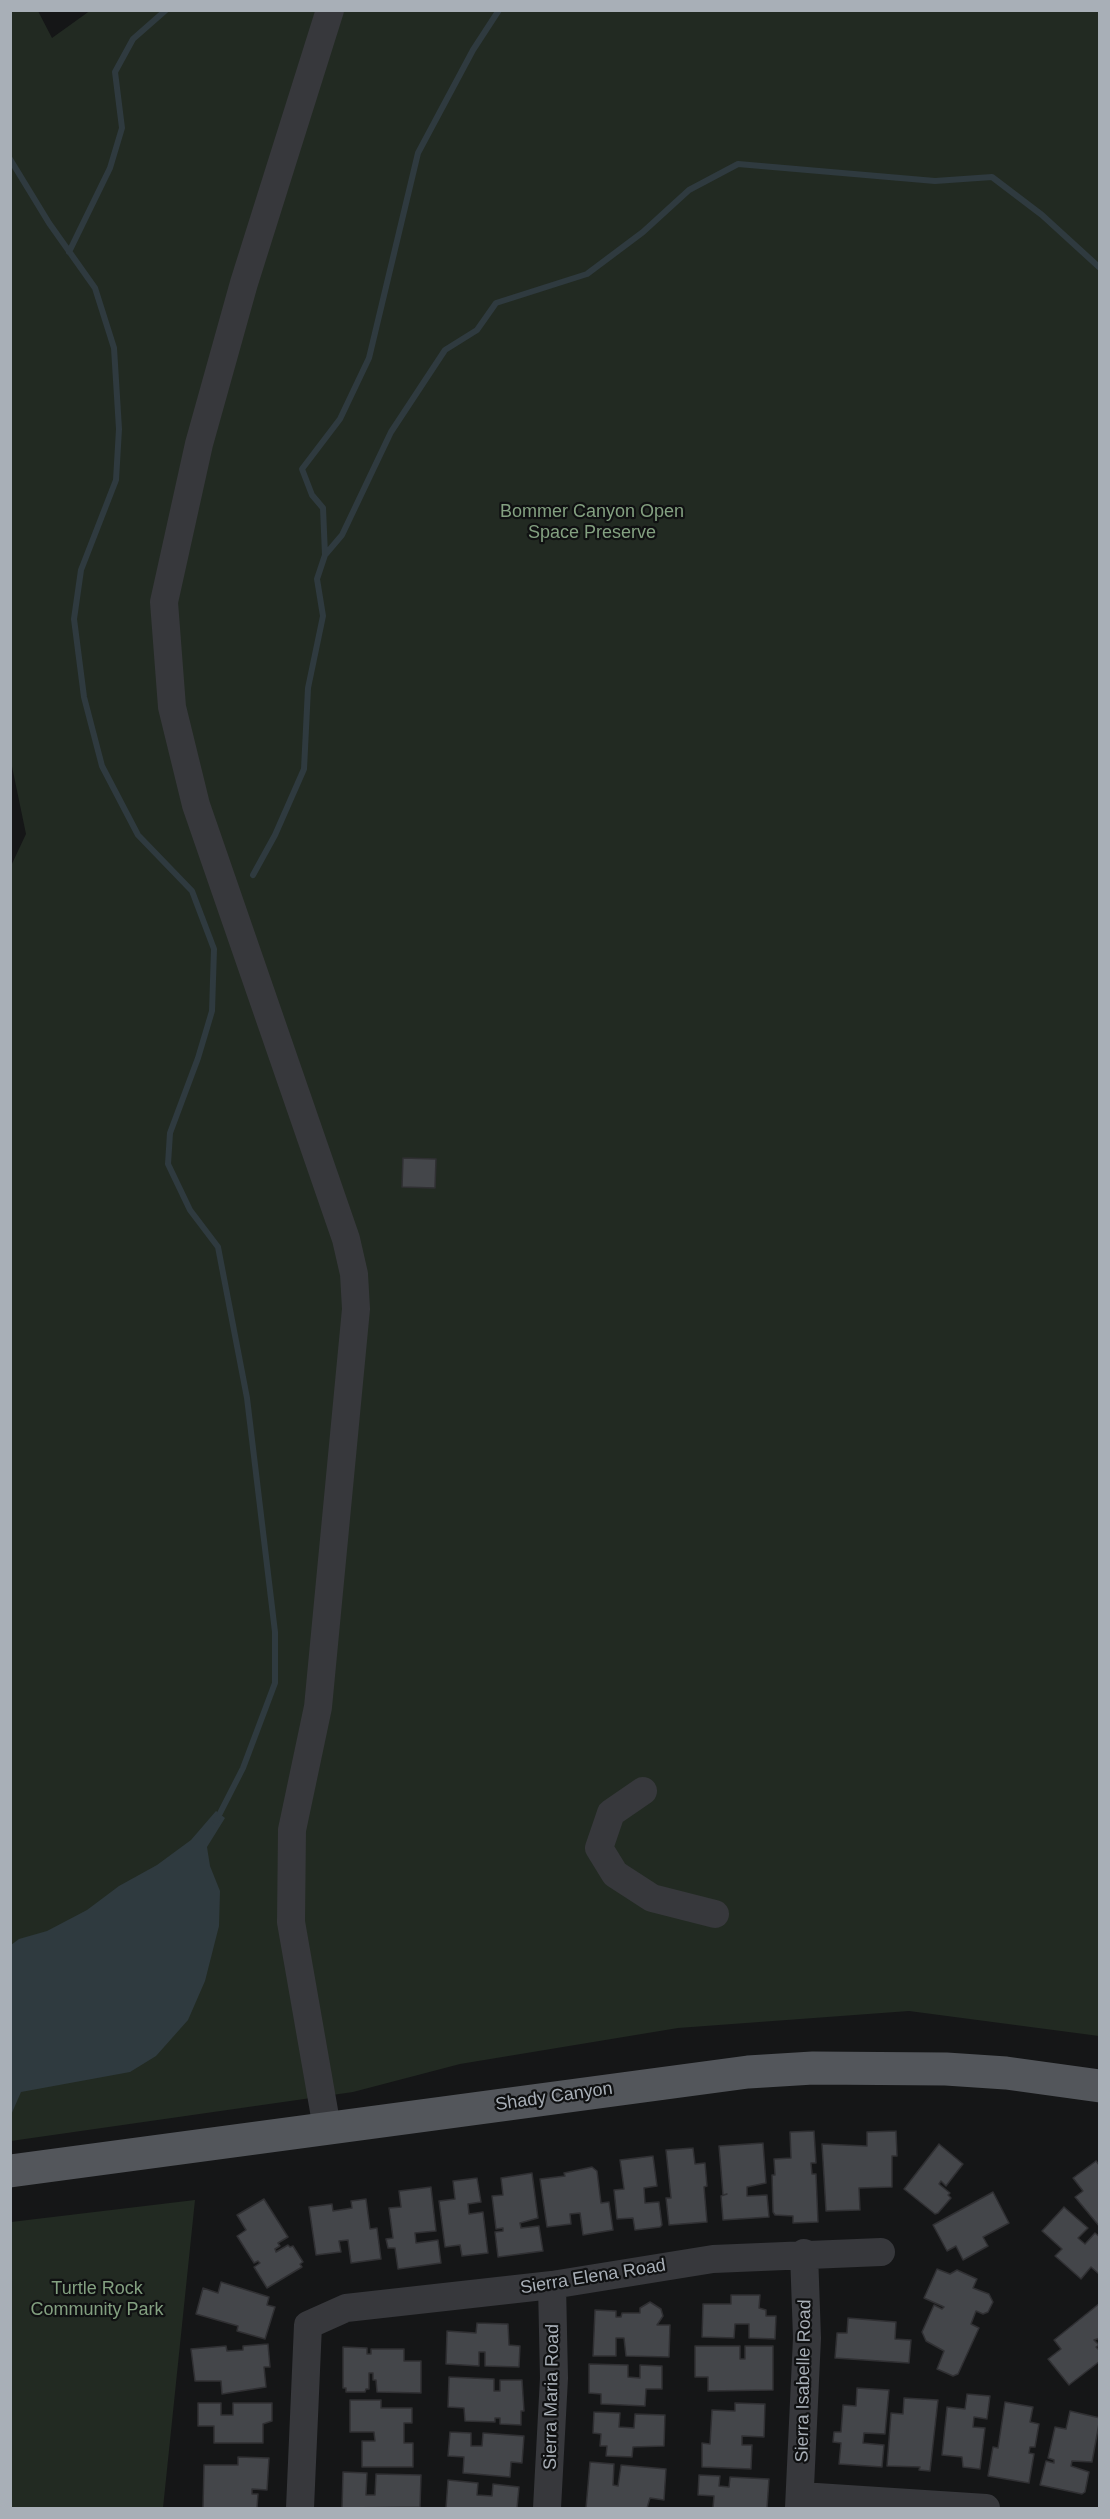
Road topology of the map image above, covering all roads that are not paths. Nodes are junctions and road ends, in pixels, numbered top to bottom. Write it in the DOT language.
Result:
graph roads {
  1 [pos="330,10"];
  2 [pos="643,1791"];
  3 [pos="715,1914"];
  4 [pos="1100,2086"];
  5 [pos="327,2128"];
  6 [pos="10,2171"];
  7 [pos="881,2252"];
  8 [pos="804,2253"];
  9 [pos="552,2285"];
  10 [pos="800,2502"];
  11 [pos="300,2508"];
  12 [pos="547,2508"];
  13 [pos="986,2508"];
  1 -- 5 [label="street"];
  2 -- 3 [label="street"];
  4 -- 5 [label="main road, Shady Canyon"];
  5 -- 6 [label="main road, Shady Canyon"];
  7 -- 8 [label="street, Sierra Elena Road"];
  8 -- 9 [label="street, Sierra Elena Road"];
  8 -- 10 [label="street, Sierra Isabelle Road"];
  9 -- 11 [label="street, Sierra Elena Road"];
  9 -- 12 [label="street, Sierra Maria Road"];
  10 -- 13 [label="street"];
}
